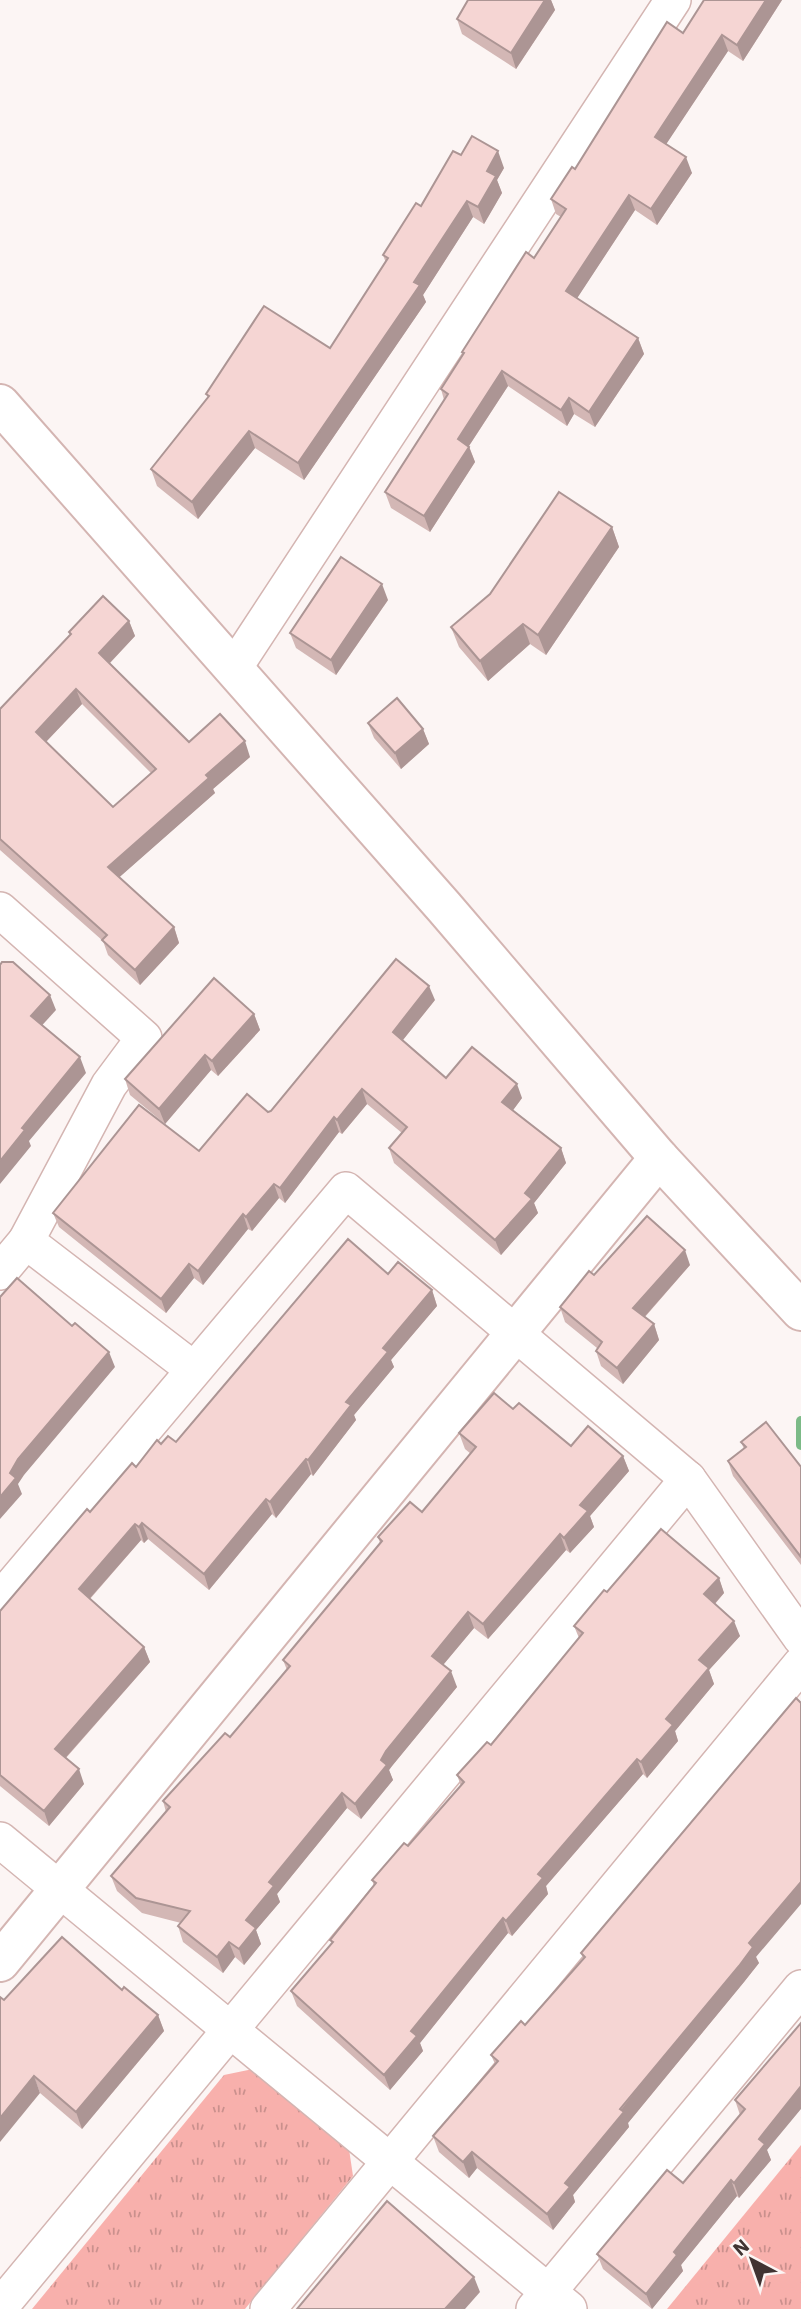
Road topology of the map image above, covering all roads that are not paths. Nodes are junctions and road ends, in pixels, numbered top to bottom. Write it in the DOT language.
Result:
graph roads {
  1 [pos="673,0"];
  2 [pos="0,404"];
  3 [pos="234,668"];
  4 [pos="6,929"];
  5 [pos="659,1158"];
  6 [pos="26,1241"];
  7 [pos="0,1272"];
  8 [pos="801,1311"];
  9 [pos="515,1335"];
  10 [pos="193,1370"];
  11 [pos="688,1479"];
  12 [pos="0,1600"];
  13 [pos="801,1638"];
  14 [pos="801,1664"];
  15 [pos="0,1840"];
  16 [pos="60,1889"];
  17 [pos="0,1962"];
  18 [pos="801,1988"];
  19 [pos="230,2029"];
  20 [pos="390,2162"];
  21 [pos="551,2303"];
  22 [pos="0,2307"];
  23 [pos="268,2309"];
  1 -- 3 [label="street"];
  2 -- 3 [label="street"];
  3 -- 5 [label="street"];
  4 -- 6 [label="street"];
  5 -- 8 [label="street"];
  5 -- 9 [label="street"];
  6 -- 7 [label="street"];
  6 -- 10 [label="street"];
  9 -- 10 [label="street"];
  9 -- 11 [label="street"];
  9 -- 16 [label="street"];
  10 -- 12 [label="street"];
  11 -- 13 [label="street"];
  11 -- 19 [label="street"];
  14 -- 20 [label="street"];
  15 -- 16 [label="street"];
  16 -- 17 [label="street"];
  16 -- 19 [label="street"];
  18 -- 21 [label="street"];
  19 -- 20 [label="street"];
  19 -- 22 [label="street"];
  20 -- 21 [label="street"];
  20 -- 23 [label="street"];
}
